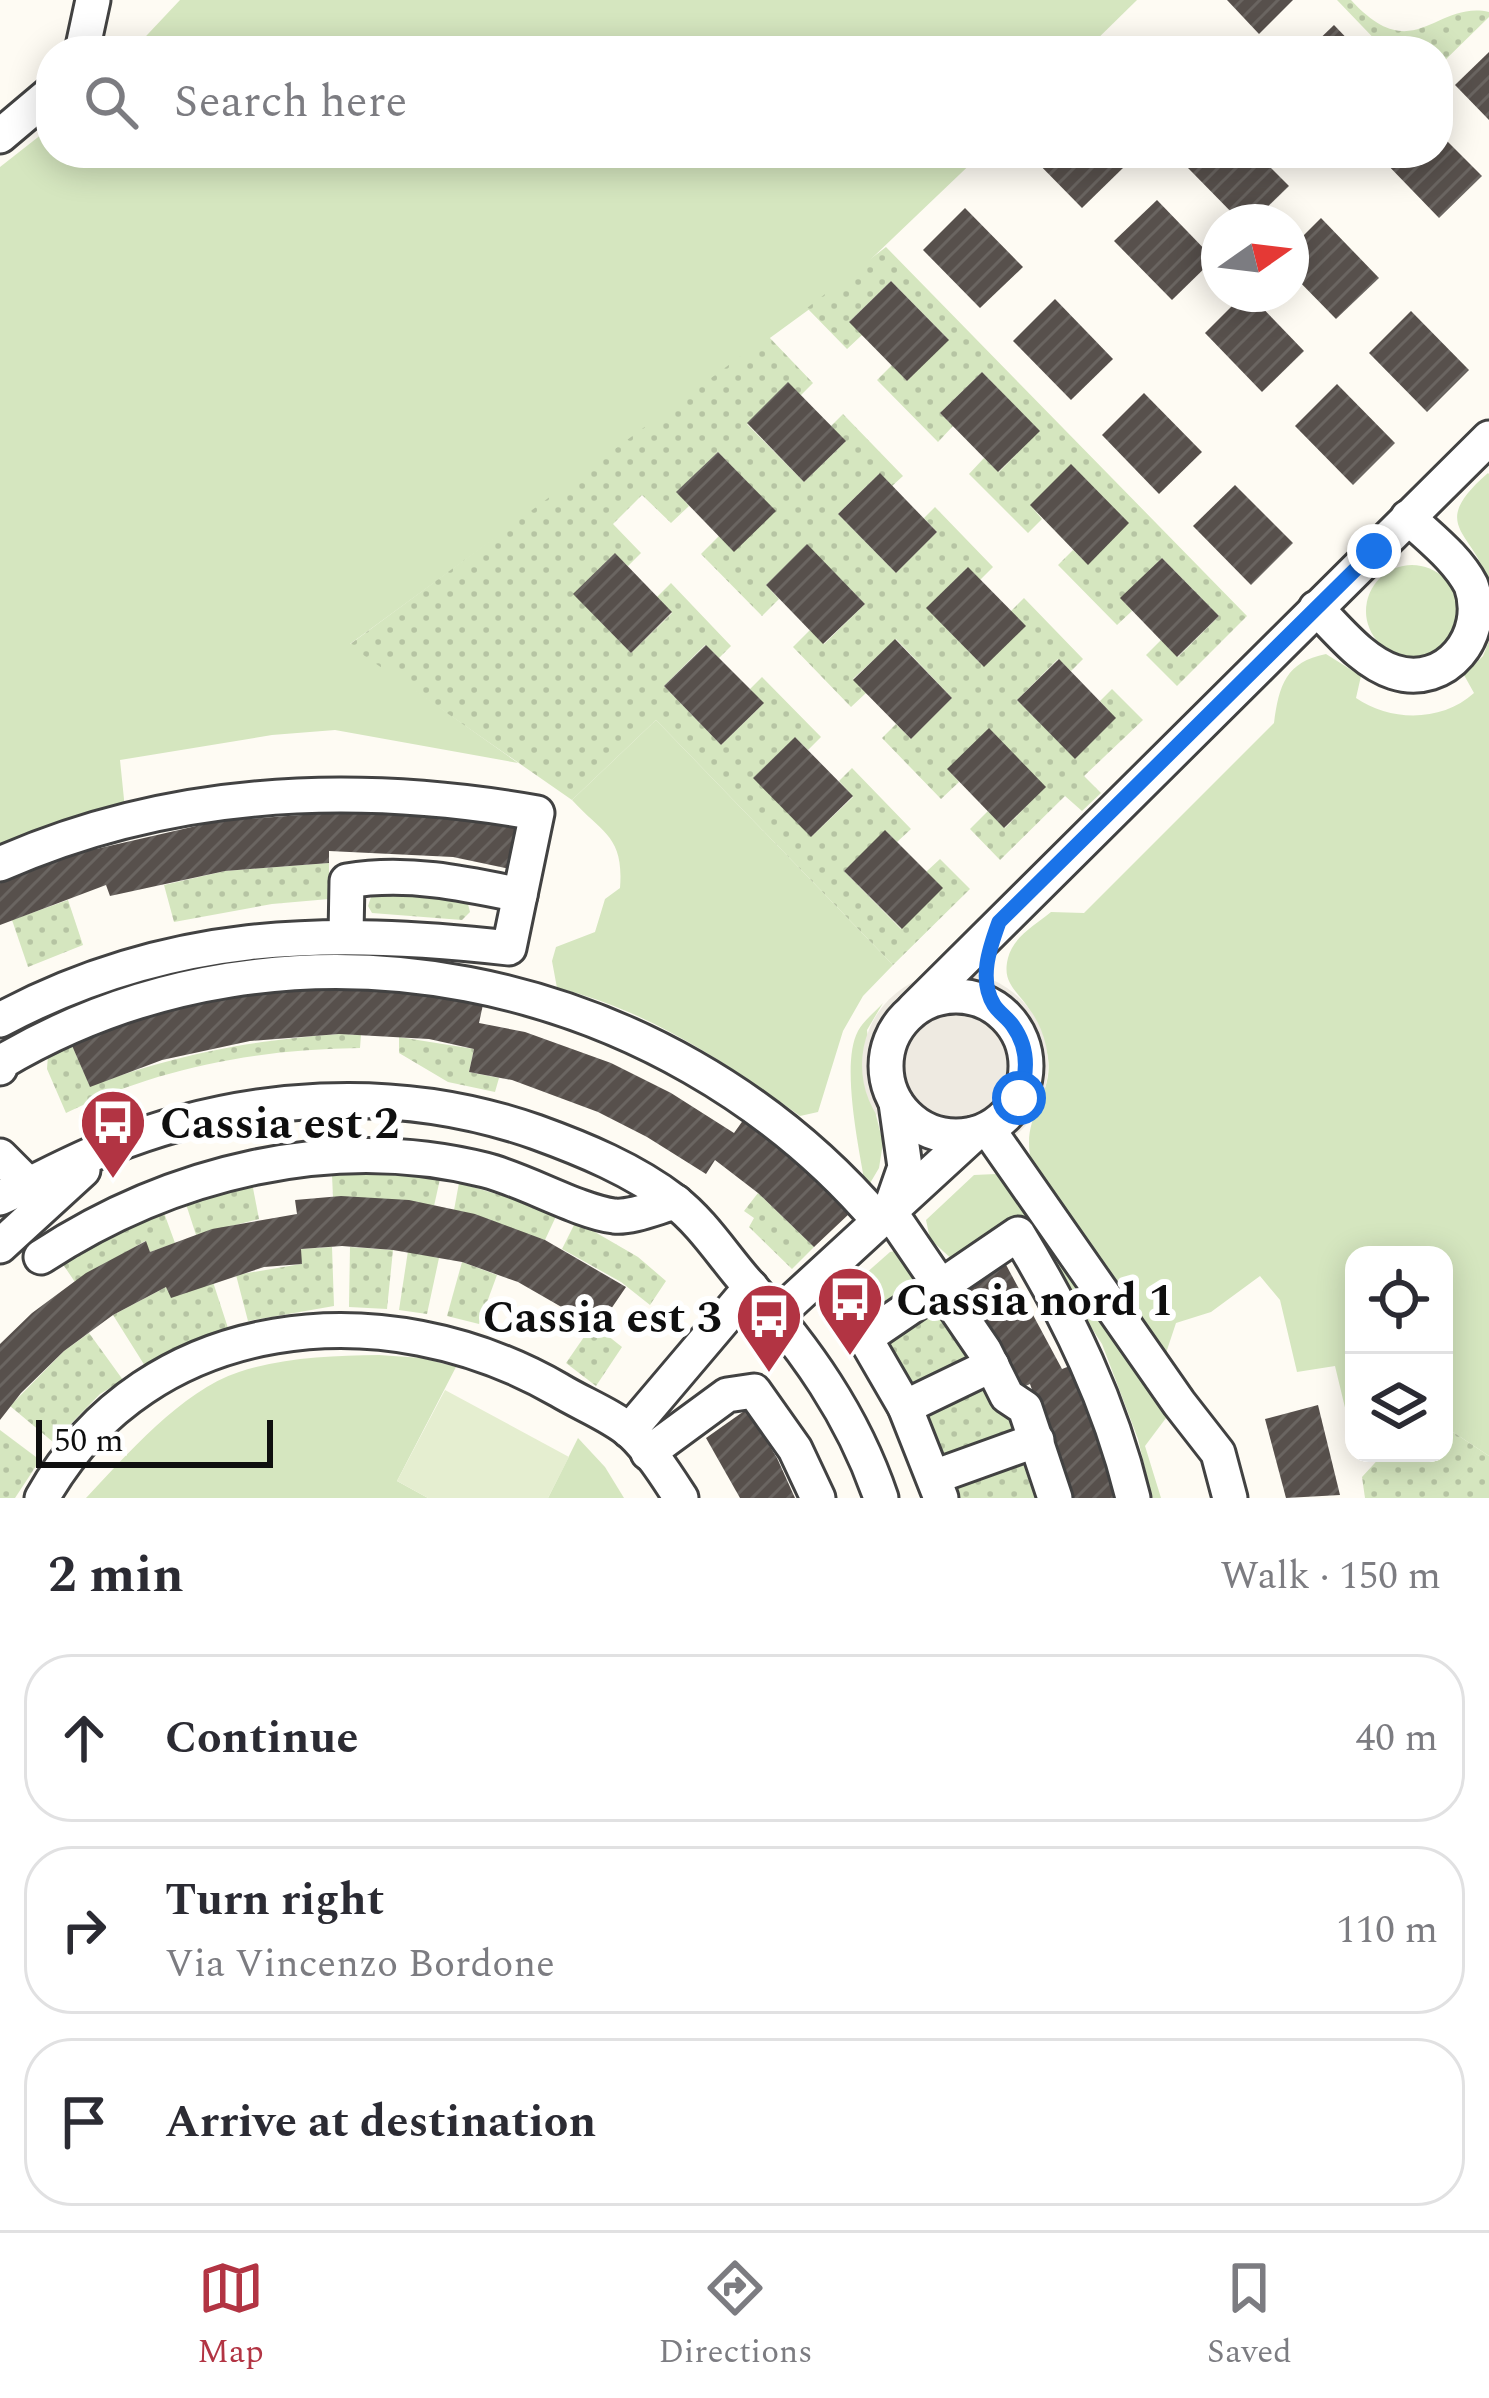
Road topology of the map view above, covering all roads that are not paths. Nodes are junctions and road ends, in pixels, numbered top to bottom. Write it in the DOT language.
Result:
graph roads {
  1 [pos="93,0"];
  2 [pos="85,36"];
  3 [pos="36,106"];
  4 [pos="0,136"];
  5 [pos="1489,438"];
  6 [pos="1408,517"];
  7 [pos="1316,608"];
  8 [pos="0,864"];
  9 [pos="520,895"];
  10 [pos="999,922"];
  11 [pos="346,935"];
  12 [pos="995,1007"];
  13 [pos="914,1010"];
  14 [pos="1,1016"];
  15 [pos="0,1068"];
  16 [pos="896,1102"];
  17 [pos="981,1131"];
  18 [pos="106,1148"];
  19 [pos="0,1156"];
  20 [pos="15,1192"];
  21 [pos="676,1202"];
  22 [pos="884,1216"];
  23 [pos="0,1246"];
  24 [pos="41,1257"];
  25 [pos="943,1285"];
  26 [pos="751,1287"];
  27 [pos="777,1316"];
  28 [pos="992,1365"];
  29 [pos="905,1407"];
  30 [pos="1036,1440"];
  31 [pos="639,1442"];
  32 [pos="937,1487"];
  33 [pos="42,1498"];
  34 [pos="681,1498"];
  35 [pos="818,1498"];
  36 [pos="881,1498"];
  37 [pos="1055,1498"];
  38 [pos="1133,1498"];
  39 [pos="1230,1498"];
  1 -- 2 [label="street"];
  3 -- 4 [label="street"];
  5 -- 6 [label="street"];
  6 -- 7 [label="street"];
  6 -- 7 [label="street"];
  7 -- 10 [label="street"];
  8 -- 9 [label="street"];
  9 -- 11 [label="street"];
  9 -- 11 [label="street"];
  10 -- 12 [label="street"];
  10 -- 13 [label="street"];
  11 -- 14 [label="street"];
  12 -- 13 [label="street"];
  12 -- 17 [label="street"];
  13 -- 16 [label="street"];
  15 -- 22 [label="street"];
  16 -- 17 [label="street"];
  16 -- 22 [label="street"];
  17 -- 22 [label="street"];
  17 -- 39 [label="street"];
  18 -- 20 [label="street"];
  18 -- 21 [label="street"];
  18 -- 23 [label="street"];
  19 -- 20 [label="street"];
  21 -- 24 [label="street"];
  21 -- 26 [label="street"];
  22 -- 25 [label="street"];
  22 -- 27 [label="street"];
  25 -- 28 [label="street"];
  25 -- 29 [label="street"];
  25 -- 38 [label="street"];
  26 -- 27 [label="street"];
  26 -- 31 [label="street"];
  27 -- 36 [label="street"];
  28 -- 29 [label="street"];
  28 -- 30 [label="street"];
  29 -- 32 [label="street"];
  30 -- 32 [label="street"];
  30 -- 37 [label="street"];
  31 -- 33 [label="street"];
  31 -- 34 [label="street"];
  31 -- 35 [label="street"];
}
